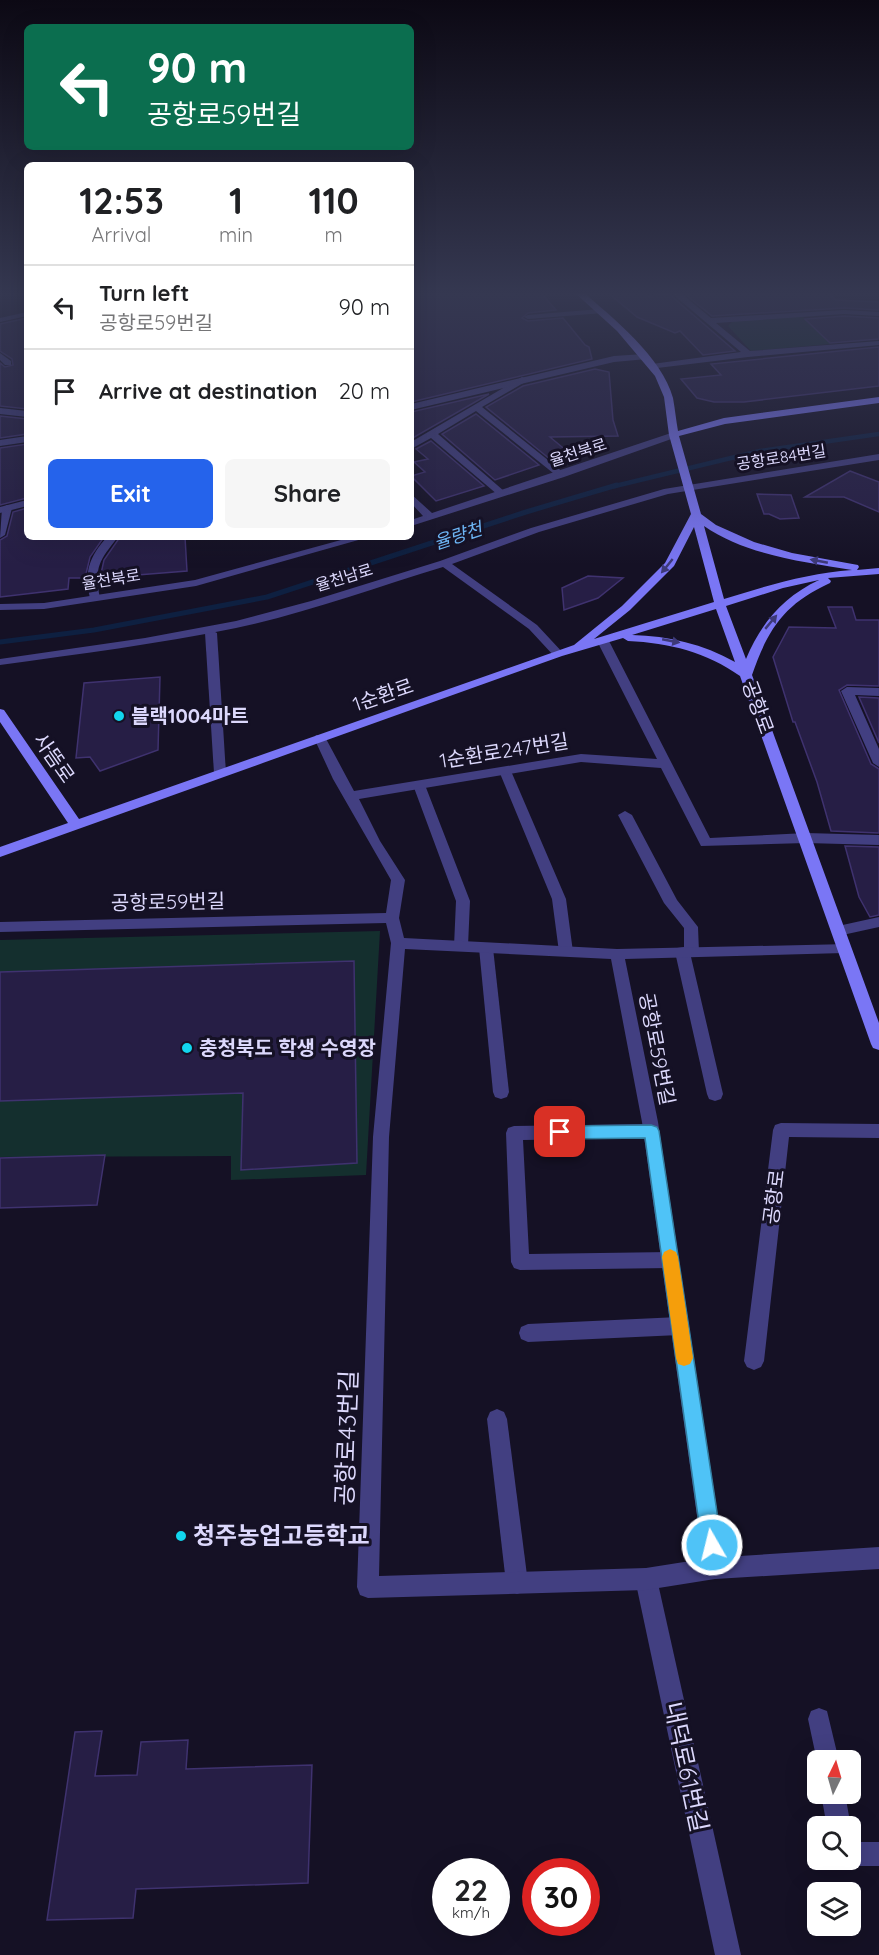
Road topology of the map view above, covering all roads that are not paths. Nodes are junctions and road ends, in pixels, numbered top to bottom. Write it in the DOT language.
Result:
graph roads {
  1 [pos="513,382"];
  2 [pos="518,382"];
  3 [pos="662,382"];
  4 [pos="879,400"];
  5 [pos="414,406"];
  6 [pos="476,408"];
  7 [pos="0,411"];
  8 [pos="24,414"];
  9 [pos="432,434"];
  10 [pos="24,439"];
  11 [pos="675,441"];
  12 [pos="0,443"];
  13 [pos="414,444"];
  14 [pos="879,458"];
  15 [pos="561,475"];
  16 [pos="687,484"];
  17 [pos="501,493"];
  18 [pos="414,500"];
  19 [pos="24,504"];
  20 [pos="3,509"];
  21 [pos="696,515"];
  22 [pos="430,518"];
  23 [pos="414,522"];
  24 [pos="0,534"];
  25 [pos="110,540"];
  26 [pos="353,540"];
  27 [pos="444,563"];
  28 [pos="878,571"];
  29 [pos="95,598"];
  30 [pos="720,604"];
  31 [pos="0,607"];
  32 [pos="211,633"];
  33 [pos="608,640"];
  34 [pos="576,649"];
  35 [pos="558,654"];
  36 [pos="0,662"];
  37 [pos="746,675"];
  38 [pos="879,692"];
  39 [pos="0,713"];
  40 [pos="320,738"];
  41 [pos="879,763"];
  42 [pos="665,764"];
  43 [pos="505,771"];
  44 [pos="220,773"];
  45 [pos="419,785"];
  46 [pos="351,796"];
  47 [pos="625,815"];
  48 [pos="76,824"];
  49 [pos="806,838"];
  50 [pos="879,840"];
  51 [pos="0,852"];
  52 [pos="392,918"];
  53 [pos="879,922"];
  54 [pos="0,927"];
  55 [pos="838,931"];
  56 [pos="398,943"];
  57 [pos="461,946"];
  58 [pos="486,948"];
  59 [pos="844,948"];
  60 [pos="566,952"];
  61 [pos="687,952"];
  62 [pos="617,954"];
  63 [pos="879,1044"];
  64 [pos="501,1092"];
  65 [pos="715,1094"];
  66 [pos="651,1131"];
  67 [pos="879,1131"];
  68 [pos="670,1260"];
  69 [pos="680,1326"];
  70 [pos="528,1334"];
  71 [pos="754,1360"];
  72 [pos="497,1419"];
  73 [pos="879,1558"];
  74 [pos="716,1568"];
  75 [pos="646,1579"];
  76 [pos="517,1583"];
  77 [pos="819,1719"];
  78 [pos="825,1750"];
  79 [pos="861,1854"];
  80 [pos="879,1854"];
  81 [pos="728,1955"];
  1 -- 5 [label="street"];
  2 -- 6 [label="street"];
  3 -- 11 [label="main road"];
  4 -- 11 [label="main road, 율천북로"];
  6 -- 9 [label="street"];
  6 -- 15 [label="street"];
  7 -- 8 [label="street"];
  9 -- 13 [label="street"];
  9 -- 17 [label="street"];
  10 -- 12 [label="street"];
  11 -- 15 [label="street, 율천북로"];
  11 -- 16 [label="main road, 공항로"];
  14 -- 16 [label="street, 공항로84번길"];
  15 -- 17 [label="street, 율천북로"];
  16 -- 21 [label="main road, 공항로"];
  16 -- 27 [label="street, 율천남로"];
  17 -- 22 [label="street, 율천북로"];
  18 -- 22 [label="street"];
  19 -- 20 [label="street"];
  20 -- 24 [label="street"];
  28 -- 21 [label="main road, one-way"];
  21 -- 30 [label="main road, 공항로"];
  21 -- 34 [label="main road, one-way"];
  22 -- 23 [label="street, 율천북로"];
  25 -- 29 [label="street"];
  26 -- 29 [label="street, 율천북로"];
  27 -- 35 [label="street"];
  27 -- 36 [label="street, 율천남로"];
  28 -- 30 [label="main road, 1순환로"];
  37 -- 28 [label="main road, one-way"];
  29 -- 31 [label="street, 율천북로"];
  30 -- 33 [label="main road, 1순환로"];
  30 -- 37 [label="main road, 공항로"];
  32 -- 44 [label="street"];
  33 -- 34 [label="main road, 1순환로"];
  33 -- 37 [label="main road, one-way"];
  33 -- 42 [label="street"];
  34 -- 35 [label="main road, 1순환로"];
  35 -- 40 [label="main road, 1순환로"];
  37 -- 49 [label="main road, 공항로"];
  38 -- 41 [label="street"];
  39 -- 48 [label="main road, 사뜸로"];
  40 -- 44 [label="main road, 1순환로"];
  40 -- 46 [label="street"];
  42 -- 43 [label="street, 1순환로247번길"];
  42 -- 49 [label="street"];
  43 -- 45 [label="street, 1순환로247번길"];
  43 -- 60 [label="street"];
  44 -- 48 [label="main road, 1순환로"];
  45 -- 46 [label="street, 1순환로247번길"];
  45 -- 57 [label="street"];
  46 -- 52 [label="street"];
  47 -- 61 [label="street"];
  48 -- 51 [label="main road, 1순환로"];
  49 -- 50 [label="street"];
  49 -- 55 [label="main road, 공항로"];
  52 -- 54 [label="street, 공항로59번길"];
  52 -- 56 [label="street"];
  53 -- 55 [label="street"];
  55 -- 59 [label="main road, 공항로"];
  56 -- 57 [label="street"];
  56 -- 76 [label="street, 공항로43번길"];
  57 -- 58 [label="street"];
  58 -- 60 [label="street"];
  58 -- 64 [label="street"];
  59 -- 61 [label="street"];
  59 -- 63 [label="main road, 공항로"];
  60 -- 62 [label="street"];
  61 -- 62 [label="street"];
  61 -- 65 [label="street"];
  62 -- 66 [label="street, 공항로59번길"];
  66 -- 68 [label="street"];
  66 -- 68 [label="street, 공항로59번길"];
  67 -- 71 [label="street, 공항로"];
  68 -- 69 [label="street"];
  69 -- 70 [label="street"];
  69 -- 74 [label="street"];
  72 -- 76 [label="street"];
  73 -- 74 [label="street, 공항로43번길"];
  74 -- 75 [label="street, 공항로43번길"];
  75 -- 76 [label="street, 공항로43번길"];
  75 -- 81 [label="street, 내덕로61번길"];
  77 -- 78 [label="street"];
  79 -- 80 [label="street"];
}
